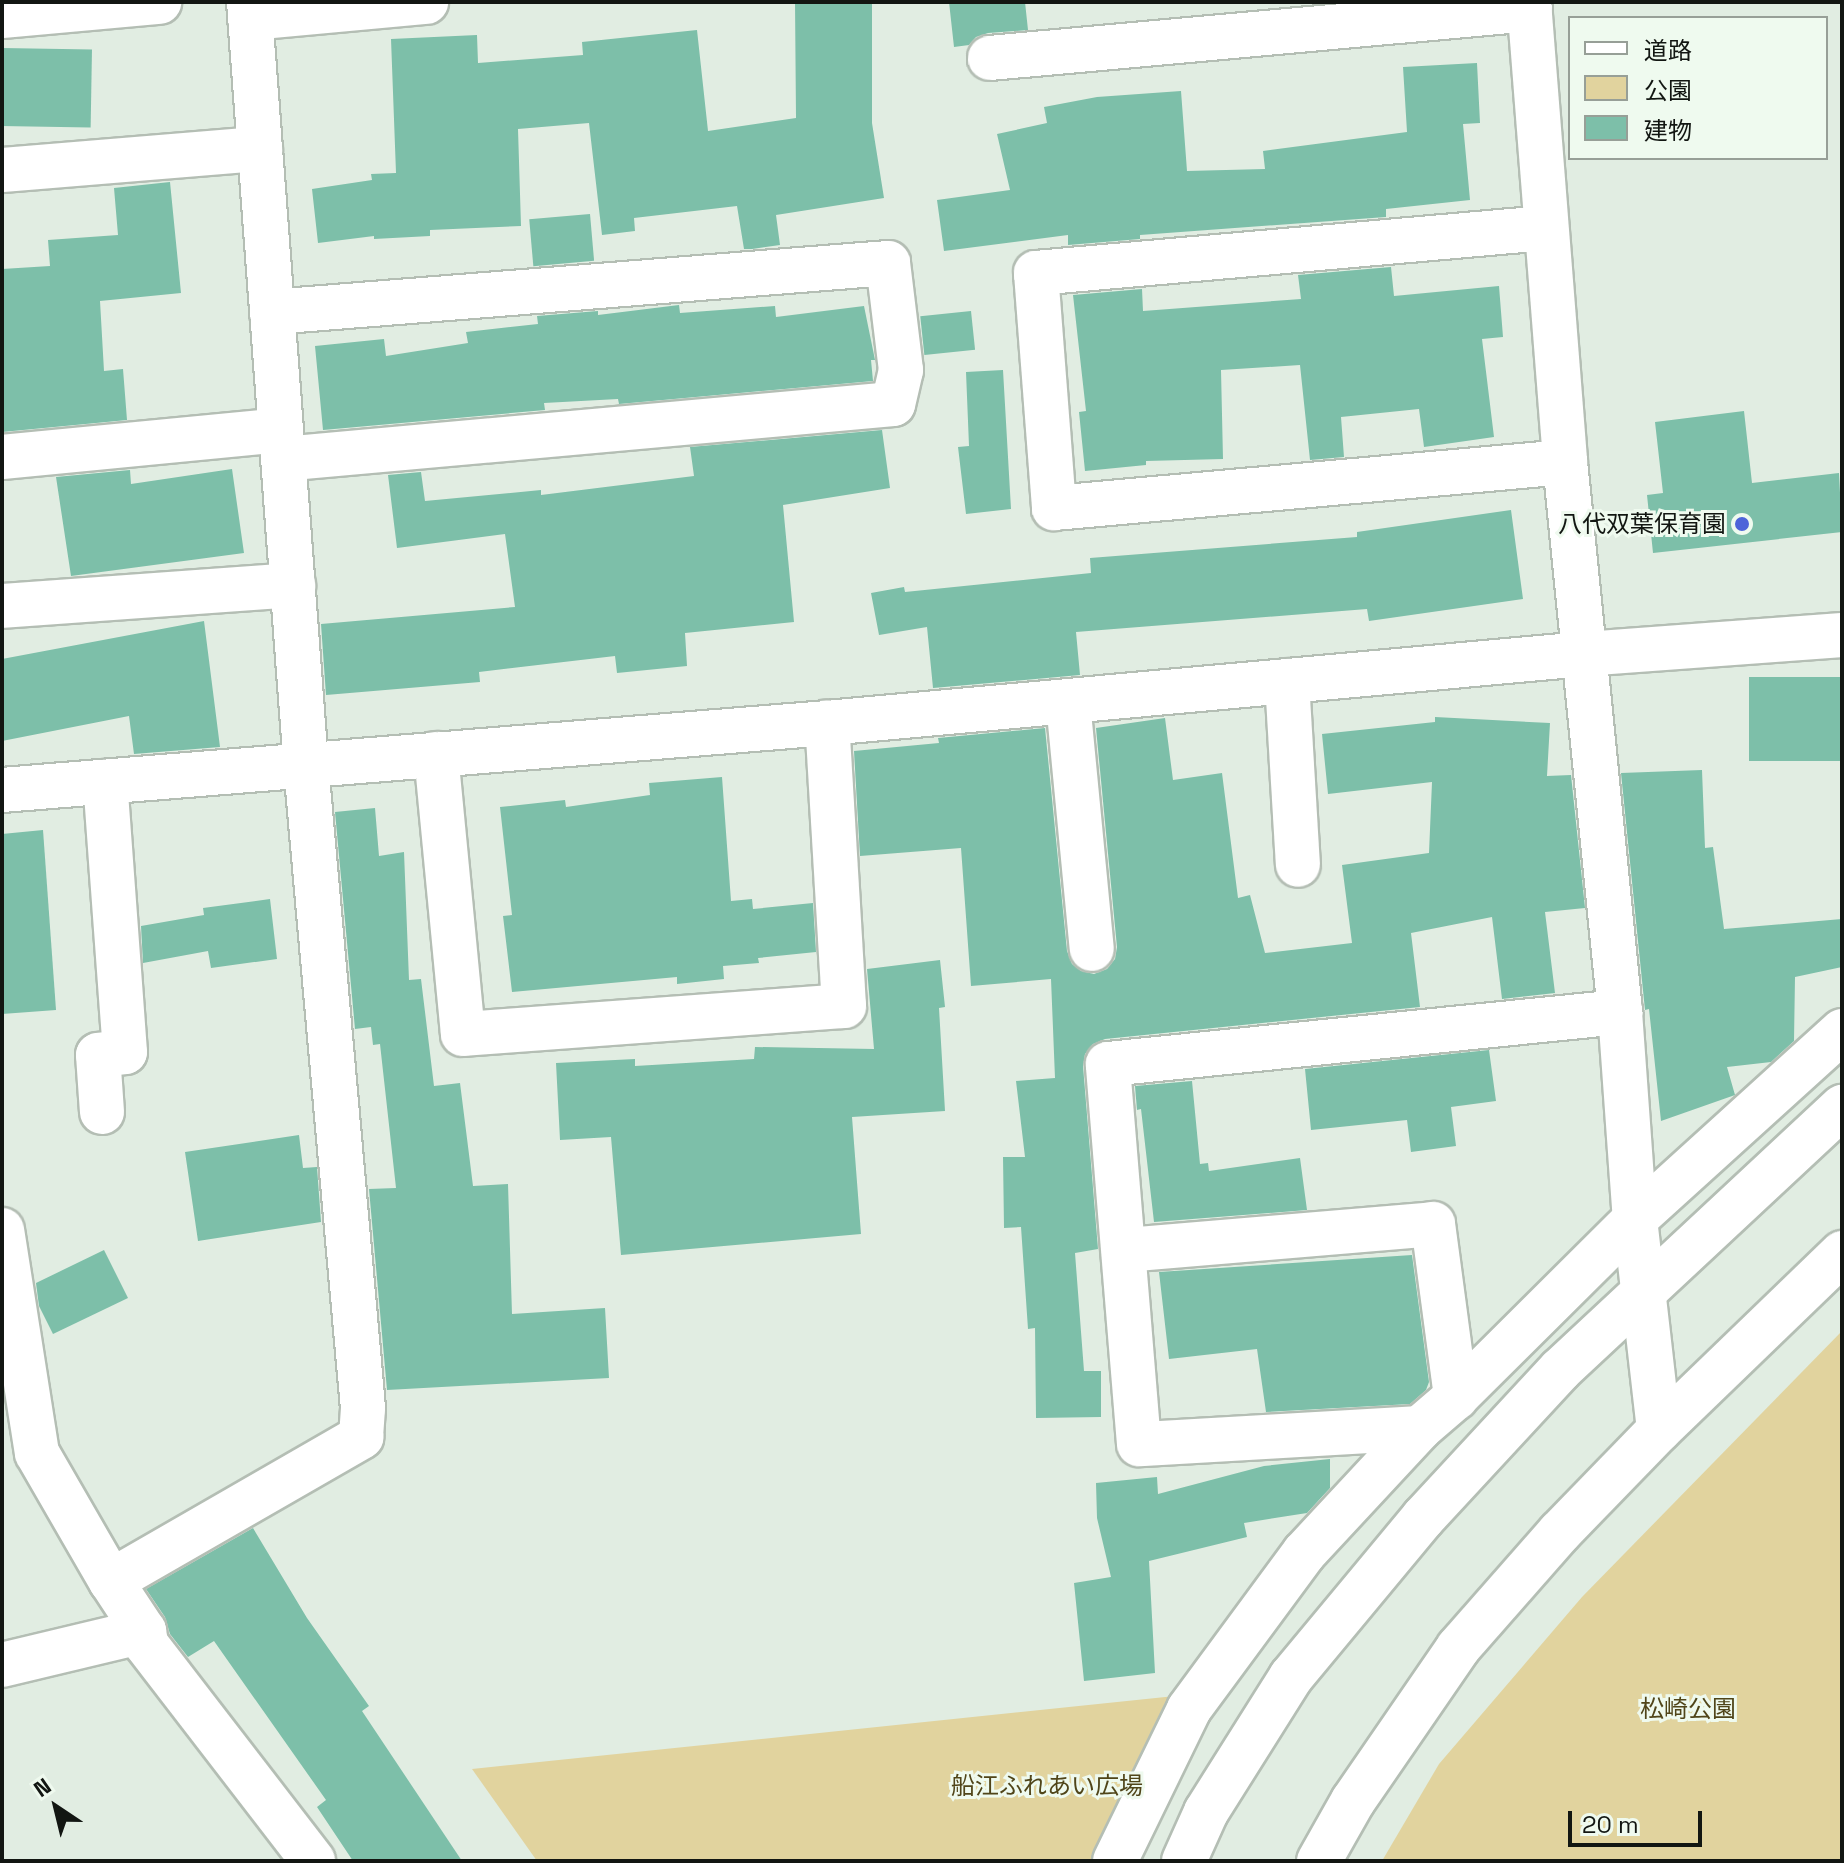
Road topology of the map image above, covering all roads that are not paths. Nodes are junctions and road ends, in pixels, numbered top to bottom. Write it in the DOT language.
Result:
graph roads {
  1 [pos="159,2"];
  2 [pos="426,2"];
  3 [pos="1530,5"];
  4 [pos="249,10"];
  5 [pos="2,16"];
  6 [pos="990,58"];
  7 [pos="260,149"];
  8 [pos="2,170"];
  9 [pos="1545,228"];
  10 [pos="272,312"];
  11 [pos="282,444"];
  12 [pos="2,457"];
  13 [pos="1565,462"];
  14 [pos="293,585"];
  15 [pos="2,606"];
  16 [pos="1842,635"];
  17 [pos="1584,654"];
  18 [pos="1287,681"];
  19 [pos="1068,702"];
  20 [pos="827,723"];
  21 [pos="436,754"];
  22 [pos="306,765"];
  23 [pos="105,782"];
  24 [pos="2,790"];
  25 [pos="1298,865"];
  26 [pos="1092,949"];
  27 [pos="1620,1012"];
  28 [pos="1842,1031"];
  29 [pos="1842,1107"];
  30 [pos="102,1112"];
  31 [pos="1635,1219"];
  32 [pos="2,1230"];
  33 [pos="1125,1250"];
  34 [pos="1842,1253"];
  35 [pos="1644,1295"];
  36 [pos="1456,1397"];
  37 [pos="1420,1428"];
  38 [pos="1659,1430"];
  39 [pos="111,1581"];
  40 [pos="144,1631"];
  41 [pos="2,1665"];
  42 [pos="313,1861"];
  43 [pos="1115,1861"];
  44 [pos="1184,1861"];
  45 [pos="1319,1861"];
  1 -- 5 [label="street"];
  2 -- 4 [label="street"];
  3 -- 6 [label="street"];
  3 -- 9 [label="street"];
  4 -- 7 [label="street"];
  7 -- 8 [label="street"];
  7 -- 10 [label="street"];
  9 -- 13 [label="street"];
  9 -- 13 [label="street"];
  10 -- 11 [label="street"];
  10 -- 11 [label="street"];
  11 -- 12 [label="street"];
  11 -- 14 [label="street"];
  13 -- 17 [label="street"];
  14 -- 15 [label="street"];
  14 -- 22 [label="street"];
  16 -- 17 [label="street"];
  17 -- 18 [label="street"];
  17 -- 27 [label="street"];
  18 -- 19 [label="street"];
  18 -- 25 [label="street"];
  19 -- 20 [label="street"];
  19 -- 26 [label="street"];
  20 -- 21 [label="street"];
  20 -- 21 [label="street"];
  21 -- 22 [label="street"];
  22 -- 23 [label="street"];
  22 -- 39 [label="street"];
  23 -- 24 [label="street"];
  23 -- 30 [label="street"];
  27 -- 31 [label="street"];
  27 -- 33 [label="street"];
  28 -- 31 [label="street"];
  29 -- 35 [label="street"];
  31 -- 35 [label="street"];
  31 -- 36 [label="street"];
  32 -- 39 [label="street"];
  33 -- 36 [label="street"];
  33 -- 37 [label="street"];
  34 -- 38 [label="street"];
  35 -- 38 [label="street"];
  35 -- 44 [label="street"];
  36 -- 37 [label="street"];
  37 -- 43 [label="street"];
  38 -- 45 [label="street"];
  39 -- 40 [label="street"];
  40 -- 41 [label="street"];
  40 -- 42 [label="street"];
}
